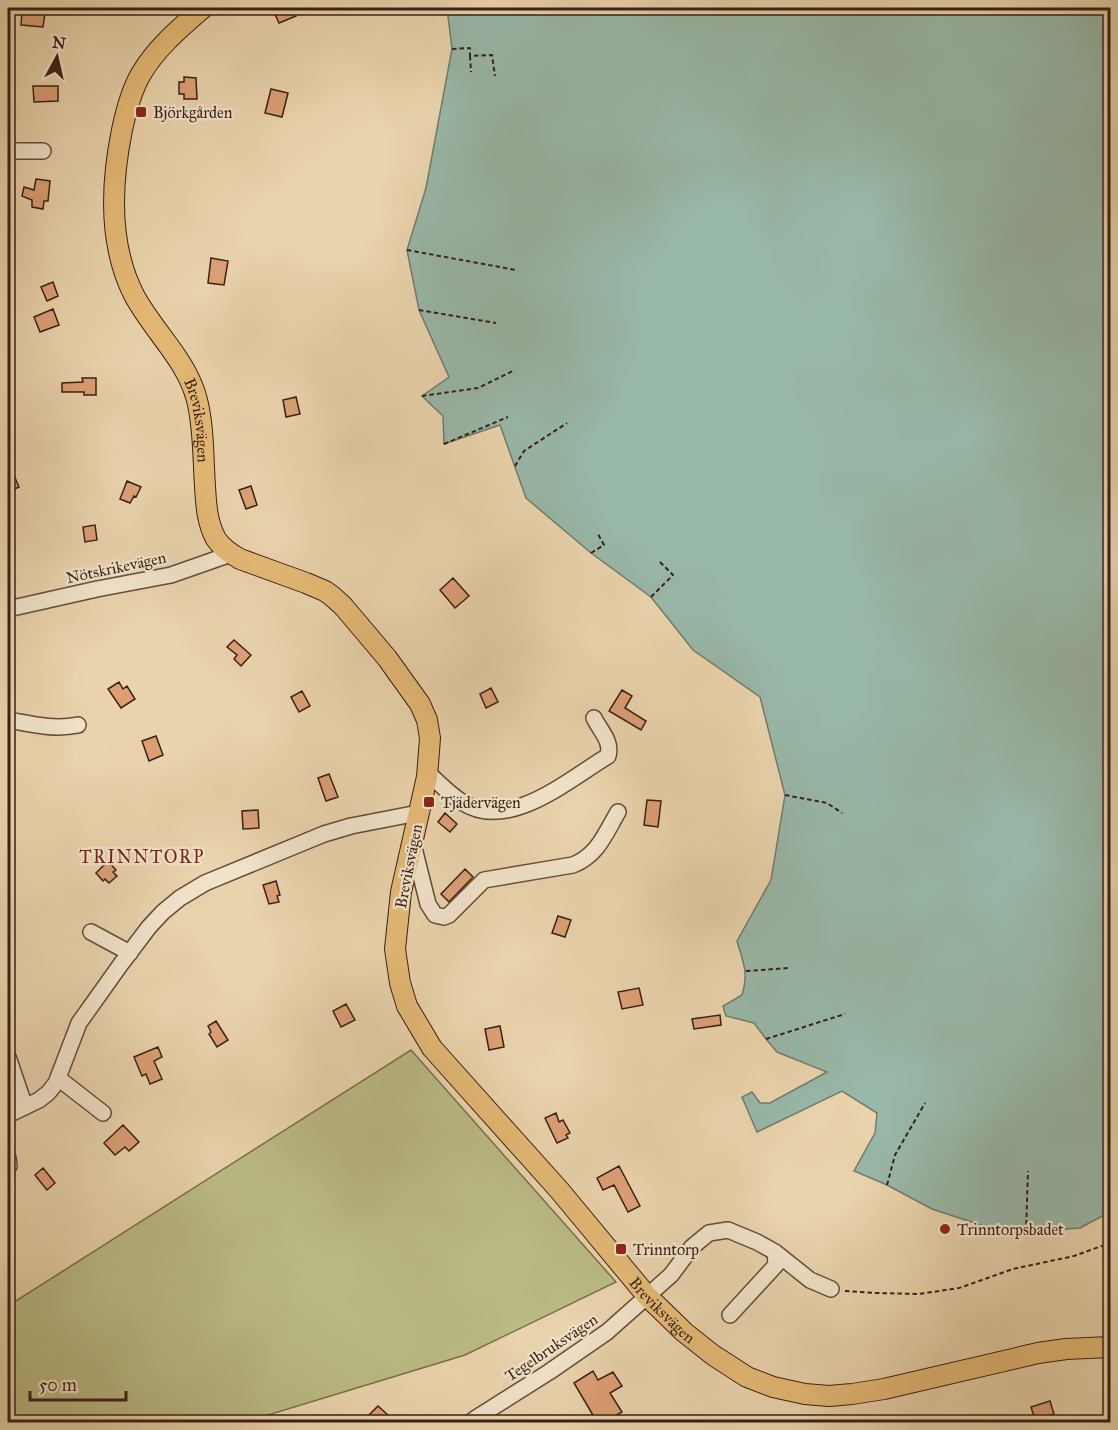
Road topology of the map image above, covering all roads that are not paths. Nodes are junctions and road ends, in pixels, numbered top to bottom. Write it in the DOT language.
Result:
graph roads {
  1 [pos="203,8"];
  2 [pos="8,150"];
  3 [pos="43,151"];
  4 [pos="231,554"];
  5 [pos="8,609"];
  6 [pos="594,718"];
  7 [pos="8,720"];
  8 [pos="78,725"];
  9 [pos="427,772"];
  10 [pos="618,812"];
  11 [pos="418,813"];
  12 [pos="412,841"];
  13 [pos="91,932"];
  14 [pos="130,953"];
  15 [pos="8,1058"];
  16 [pos="58,1078"];
  17 [pos="25,1107"];
  18 [pos="104,1113"];
  19 [pos="8,1115"];
  20 [pos="8,1158"];
  21 [pos="8,1166"];
  22 [pos="775,1252"];
  23 [pos="831,1289"];
  24 [pos="646,1296"];
  25 [pos="730,1315"];
  26 [pos="1110,1347"];
  27 [pos="471,1422"];
  1 -- 4 [label="main road, Breviksvägen"];
  2 -- 3 [label="street"];
  4 -- 5 [label="street, Nötskrikevägen"];
  4 -- 9 [label="main road, Breviksvägen"];
  6 -- 9 [label="street"];
  7 -- 8 [label="street"];
  9 -- 11 [label="main road, Breviksvägen"];
  10 -- 12 [label="street"];
  11 -- 12 [label="main road, Breviksvägen"];
  11 -- 14 [label="street"];
  12 -- 24 [label="main road, Breviksvägen"];
  13 -- 14 [label="street"];
  14 -- 16 [label="street"];
  15 -- 17 [label="street"];
  16 -- 17 [label="street"];
  16 -- 18 [label="street"];
  17 -- 19 [label="street"];
  20 -- 21 [label="street"];
  22 -- 23 [label="street, Tegelbruksvägen"];
  22 -- 24 [label="street, Tegelbruksvägen"];
  22 -- 25 [label="street"];
  24 -- 26 [label="main road, Breviksvägen"];
  24 -- 27 [label="street, Tegelbruksvägen"];
}
